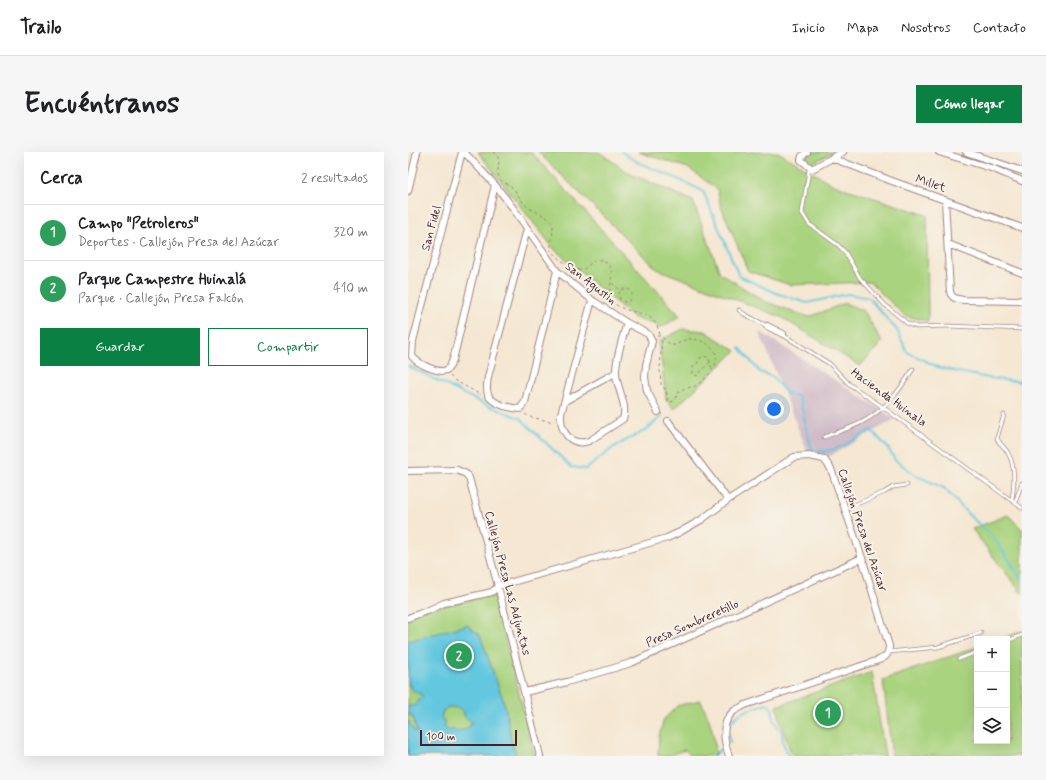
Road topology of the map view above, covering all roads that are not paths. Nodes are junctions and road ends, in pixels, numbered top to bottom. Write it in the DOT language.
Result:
graph roads {
  1 [pos="417,152"];
  2 [pos="463,152"];
  3 [pos="843,152"];
  4 [pos="939,152"];
  5 [pos="966,152"];
  6 [pos="805,153"];
  7 [pos="832,158"];
  8 [pos="809,170"];
  9 [pos="1022,170"];
  10 [pos="1022,181"];
  11 [pos="495,185"];
  12 [pos="408,191"];
  13 [pos="945,200"];
  14 [pos="1022,228"];
  15 [pos="527,229"];
  16 [pos="948,244"];
  17 [pos="557,271"];
  18 [pos="1022,273"];
  19 [pos="592,300"];
  20 [pos="1022,300"];
  21 [pos="739,310"];
  22 [pos="627,323"];
  23 [pos="768,326"];
  24 [pos="1022,329"];
  25 [pos="783,334"];
  26 [pos="912,369"];
  27 [pos="615,373"];
  28 [pos="565,401"];
  29 [pos="884,408"];
  30 [pos="658,412"];
  31 [pos="1004,415"];
  32 [pos="668,421"];
  33 [pos="824,437"];
  34 [pos="408,471"];
  35 [pos="1022,483"];
  36 [pos="907,486"];
  37 [pos="728,500"];
  38 [pos="1014,501"];
  39 [pos="1022,508"];
  40 [pos="845,509"];
  41 [pos="862,558"];
  42 [pos="498,586"];
  43 [pos="408,618"];
  44 [pos="980,633"];
  45 [pos="1022,635"];
  46 [pos="1010,640"];
  47 [pos="889,652"];
  48 [pos="974,653"];
  49 [pos="959,659"];
  50 [pos="525,692"];
  51 [pos="540,756"];
  52 [pos="729,756"];
  1 -- 12 [label="street"];
  2 -- 11 [label="street, San Agustín"];
  2 -- 11 [label="street, San Fidel"];
  3 -- 7 [label="street"];
  4 -- 10 [label="street"];
  5 -- 9 [label="street"];
  6 -- 7 [label="street"];
  7 -- 13 [label="street, Millet"];
  8 -- 24 [label="lane"];
  11 -- 15 [label="street, San Agustín"];
  13 -- 14 [label="street, Millet"];
  13 -- 16 [label="street"];
  15 -- 17 [label="street, San Agustín"];
  15 -- 17 [label="street"];
  16 -- 18 [label="street"];
  16 -- 20 [label="street"];
  17 -- 19 [label="street, San Agustín"];
  19 -- 22 [label="street, San Agustín"];
  19 -- 28 [label="street"];
  21 -- 23 [label="lane, Hacienda Huinala"];
  22 -- 27 [label="street"];
  22 -- 30 [label="street, San Agustín"];
  23 -- 25 [label="street, Hacienda Huinala"];
  25 -- 29 [label="lane, Hacienda Huinala"];
  26 -- 29 [label="lane"];
  27 -- 28 [label="street"];
  27 -- 28 [label="street"];
  29 -- 33 [label="lane"];
  29 -- 38 [label="lane, Hacienda Huinala"];
  31 -- 38 [label="lane"];
  32 -- 37 [label="street"];
  34 -- 42 [label="street, Callejón Presa Las Adjuntas"];
  35 -- 38 [label="lane"];
  36 -- 40 [label="lane"];
  37 -- 40 [label="street, Callejón Presa del Azúcar"];
  37 -- 42 [label="street, Callejón Presa del Azúcar"];
  38 -- 39 [label="lane, Hacienda Huinala"];
  40 -- 41 [label="street, Callejón Presa del Azúcar"];
  41 -- 47 [label="street, Callejón Presa del Azúcar"];
  41 -- 50 [label="street, Presa Sombreretillo"];
  42 -- 43 [label="street, Callejón Presa del Azúcar"];
  42 -- 50 [label="street, Callejón Presa Las Adjuntas"];
  44 -- 47 [label="lane"];
  45 -- 46 [label="lane"];
  47 -- 52 [label="street"];
  48 -- 49 [label="lane"];
  50 -- 51 [label="street, Callejón Presa Las Adjuntas"];
}
